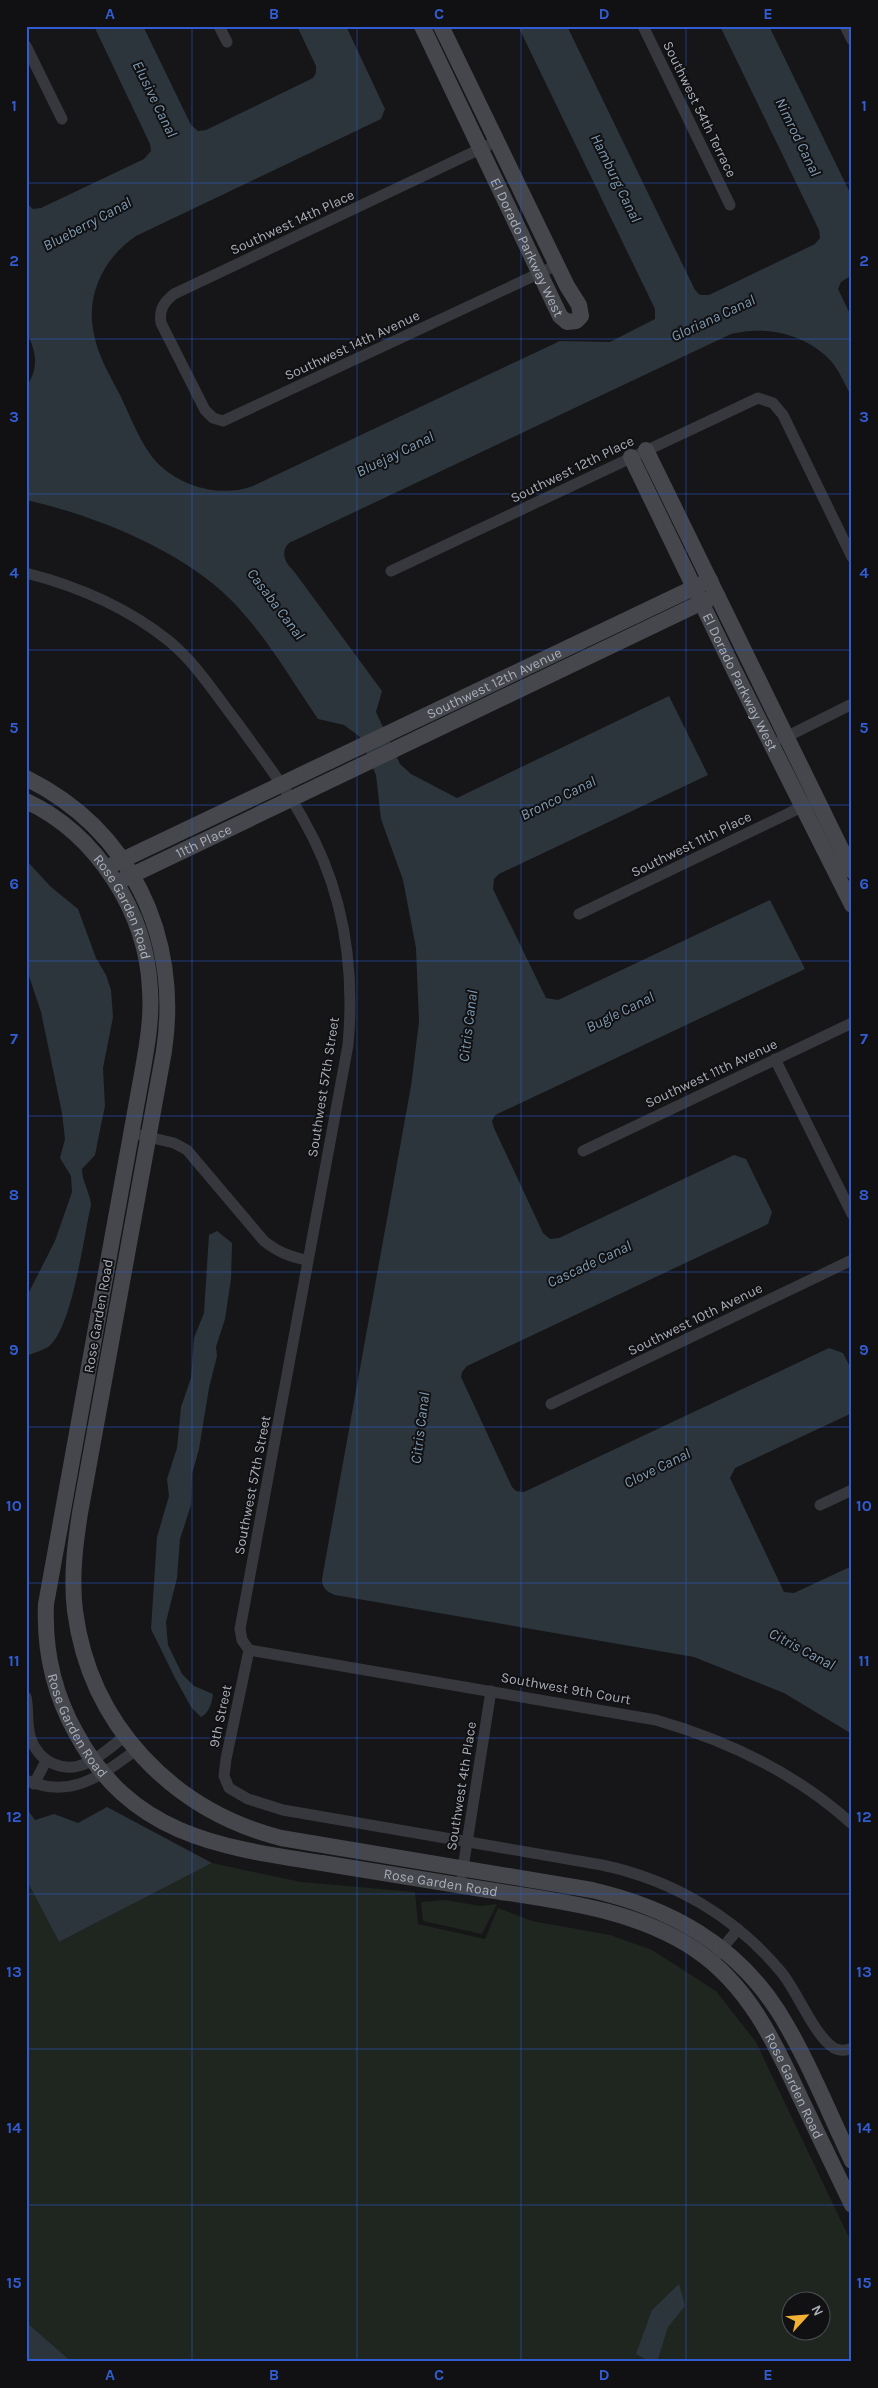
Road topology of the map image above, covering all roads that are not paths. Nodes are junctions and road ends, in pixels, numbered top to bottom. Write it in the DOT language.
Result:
graph roads {
  1 [pos="219,26"];
  2 [pos="422,26"];
  3 [pos="442,26"];
  4 [pos="643,26"];
  5 [pos="845,26"];
  6 [pos="852,40"];
  7 [pos="227,42"];
  8 [pos="26,46"];
  9 [pos="62,120"];
  10 [pos="497,141"];
  11 [pos="481,149"];
  12 [pos="730,205"];
  13 [pos="557,265"];
  14 [pos="541,273"];
  15 [pos="182,366"];
  16 [pos="646,450"];
  17 [pos="631,458"];
  18 [pos="852,557"];
  19 [pos="391,571"];
  20 [pos="26,573"];
  21 [pos="710,580"];
  22 [pos="694,588"];
  23 [pos="717,596"];
  24 [pos="702,603"];
  25 [pos="852,704"];
  26 [pos="778,741"];
  27 [pos="26,778"];
  28 [pos="279,784"];
  29 [pos="289,799"];
  30 [pos="26,801"];
  31 [pos="809,804"];
  32 [pos="122,860"];
  33 [pos="106,868"];
  34 [pos="852,871"];
  35 [pos="132,875"];
  36 [pos="116,883"];
  37 [pos="852,905"];
  38 [pos="579,914"];
  39 [pos="852,1023"];
  40 [pos="775,1059"];
  41 [pos="131,1133"];
  42 [pos="148,1136"];
  43 [pos="583,1151"];
  44 [pos="852,1214"];
  45 [pos="307,1260"];
  46 [pos="852,1260"];
  47 [pos="551,1404"];
  48 [pos="852,1490"];
  49 [pos="820,1505"];
  50 [pos="249,1650"];
  51 [pos="491,1691"];
  52 [pos="26,1697"];
  53 [pos="28,1719"];
  54 [pos="125,1736"];
  55 [pos="136,1750"];
  56 [pos="46,1760"];
  57 [pos="93,1760"];
  58 [pos="104,1774"];
  59 [pos="30,1782"];
  60 [pos="852,1824"];
  61 [pos="466,1841"];
  62 [pos="463,1868"];
  63 [pos="460,1885"];
  64 [pos="738,1929"];
  65 [pos="716,1956"];
  66 [pos="852,2048"];
  67 [pos="852,2161"];
  68 [pos="852,2205"];
  1 -- 7 [label="street"];
  2 -- 11 [label="street, El Dorado Parkway West"];
  3 -- 10 [label="street, El Dorado Parkway West"];
  4 -- 12 [label="street, Southwest 54th Terrace"];
  5 -- 6 [label="street"];
  8 -- 9 [label="street"];
  10 -- 11 [label="street, Southwest 14th Place"];
  10 -- 13 [label="street, El Dorado Parkway West"];
  11 -- 14 [label="street, El Dorado Parkway West"];
  11 -- 15 [label="street, Southwest 14th Place"];
  13 -- 14 [label="street, Southwest 14th Avenue"];
  13 -- 14 [label="street, El Dorado Parkway West"];
  14 -- 15 [label="street, Southwest 14th Avenue"];
  16 -- 17 [label="street, Southwest 12th Place"];
  16 -- 18 [label="street, Southwest 12th Place"];
  16 -- 21 [label="street, El Dorado Parkway West"];
  17 -- 19 [label="street, Southwest 12th Place"];
  17 -- 22 [label="street, El Dorado Parkway West"];
  20 -- 28 [label="street, Southwest 57th Street"];
  21 -- 22 [label="street, Southwest 12th Avenue"];
  21 -- 23 [label="street, El Dorado Parkway West"];
  22 -- 24 [label="street, El Dorado Parkway West"];
  22 -- 28 [label="street, Southwest 12th Avenue"];
  23 -- 24 [label="street, Southwest 12th Avenue"];
  23 -- 26 [label="street, El Dorado Parkway West"];
  24 -- 26 [label="street, El Dorado Parkway West"];
  24 -- 29 [label="street, Southwest 12th Avenue"];
  25 -- 26 [label="street"];
  26 -- 31 [label="street, El Dorado Parkway West"];
  27 -- 32 [label="street, Rose Garden Road"];
  28 -- 29 [label="street, Southwest 57th Street"];
  28 -- 32 [label="street, 11th Place"];
  29 -- 35 [label="street, 11th Place"];
  29 -- 45 [label="street, Southwest 57th Street"];
  30 -- 33 [label="street, Rose Garden Road"];
  31 -- 34 [label="street, El Dorado Parkway West"];
  31 -- 37 [label="street, El Dorado Parkway West"];
  31 -- 38 [label="street, Southwest 11th Place"];
  32 -- 33 [label="street, 11th Place"];
  32 -- 35 [label="street, Rose Garden Road"];
  33 -- 36 [label="street, Rose Garden Road"];
  35 -- 36 [label="street, 11th Place"];
  35 -- 42 [label="street, Rose Garden Road"];
  36 -- 41 [label="street, Rose Garden Road"];
  39 -- 40 [label="street, Southwest 11th Avenue"];
  40 -- 43 [label="street, Southwest 11th Avenue"];
  40 -- 44 [label="street"];
  41 -- 42 [label="street"];
  41 -- 57 [label="street, Rose Garden Road"];
  42 -- 45 [label="street"];
  42 -- 54 [label="street, Rose Garden Road"];
  45 -- 50 [label="street, Southwest 57th Street"];
  46 -- 47 [label="street, Southwest 10th Avenue"];
  48 -- 49 [label="street"];
  50 -- 51 [label="street, Southwest 9th Court"];
  50 -- 61 [label="street, 9th Street"];
  51 -- 60 [label="street, Southwest 9th Court"];
  51 -- 61 [label="street, Southwest 4th Place"];
  52 -- 53 [label="street"];
  53 -- 56 [label="street"];
  54 -- 55 [label="street, Rose Garden Road"];
  54 -- 57 [label="street"];
  55 -- 58 [label="street"];
  55 -- 62 [label="street, Rose Garden Road"];
  56 -- 57 [label="street"];
  56 -- 59 [label="street"];
  57 -- 58 [label="street, Rose Garden Road"];
  58 -- 59 [label="street"];
  58 -- 63 [label="street, Rose Garden Road"];
  61 -- 62 [label="street, Southwest 4th Place"];
  61 -- 64 [label="street"];
  62 -- 63 [label="street, Southwest 4th Place"];
  62 -- 65 [label="street, Rose Garden Road"];
  63 -- 65 [label="street, Rose Garden Road"];
  64 -- 65 [label="street"];
  64 -- 66 [label="street"];
  65 -- 67 [label="street, Rose Garden Road"];
  65 -- 68 [label="street, Rose Garden Road"];
}
